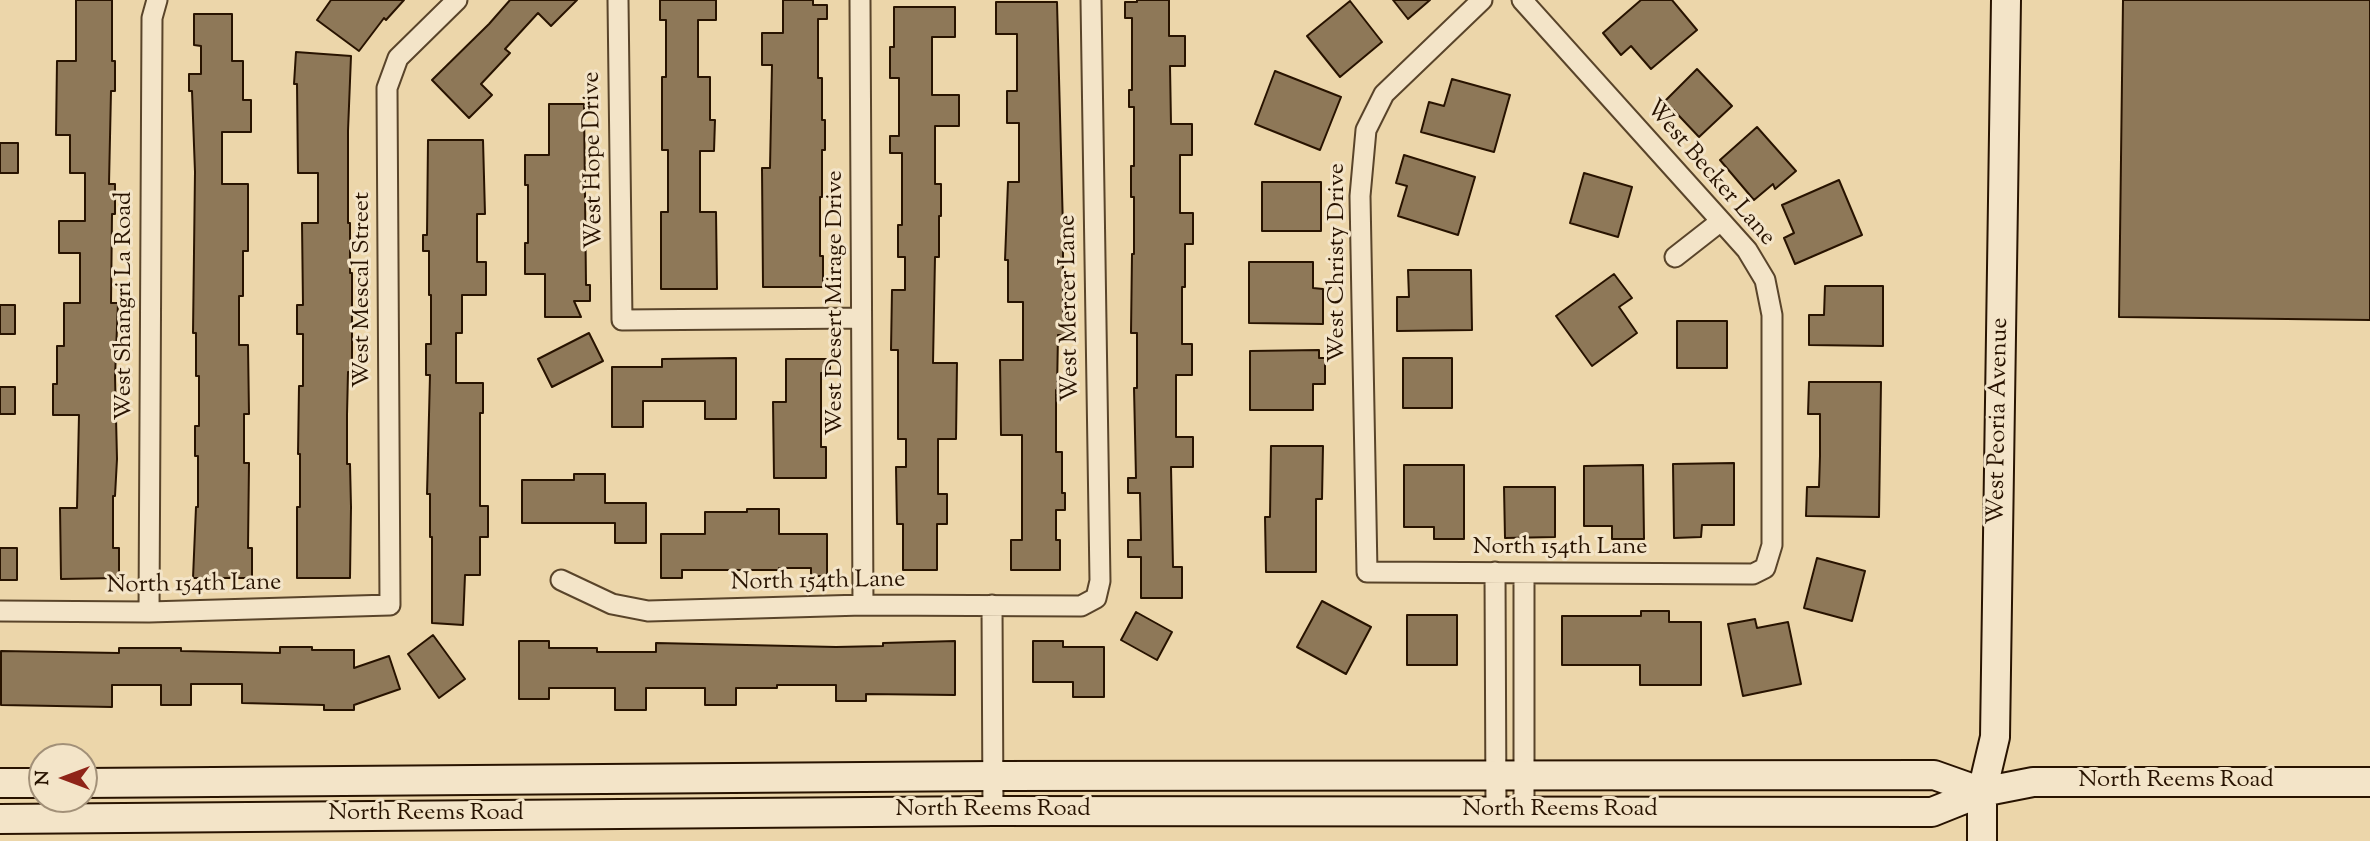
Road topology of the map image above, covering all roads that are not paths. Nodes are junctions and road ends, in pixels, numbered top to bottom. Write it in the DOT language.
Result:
graph roads {
  1 [pos="157,0"];
  2 [pos="457,0"];
  3 [pos="618,0"];
  4 [pos="860,0"];
  5 [pos="1091,0"];
  6 [pos="1482,0"];
  7 [pos="1522,0"];
  8 [pos="2006,0"];
  9 [pos="1721,221"];
  10 [pos="1675,257"];
  11 [pos="861,318"];
  12 [pos="1367,572"];
  13 [pos="1495,572"];
  14 [pos="1524,573"];
  15 [pos="1753,574"];
  16 [pos="561,580"];
  17 [pos="863,605"];
  18 [pos="992,605"];
  19 [pos="390,606"];
  20 [pos="1081,606"];
  21 [pos="0,611"];
  22 [pos="149,612"];
  23 [pos="1524,676"];
  24 [pos="1495,677"];
  25 [pos="1495,775"];
  26 [pos="1524,775"];
  27 [pos="993,776"];
  28 [pos="2370,782"];
  29 [pos="0,783"];
  30 [pos="28,783"];
  31 [pos="98,783"];
  32 [pos="1982,792"];
  33 [pos="993,811"];
  34 [pos="1496,811"];
  35 [pos="1524,811"];
  36 [pos="0,819"];
  37 [pos="1982,841"];
  1 -- 22 [label="street, West Shangri La Road"];
  2 -- 19 [label="street, West Mescal Street"];
  3 -- 11 [label="street, West Hope Drive"];
  4 -- 11 [label="street, West Desert Mirage Drive"];
  5 -- 20 [label="street, West Mercer Lane"];
  6 -- 12 [label="street, West Christy Drive"];
  7 -- 9 [label="street, West Becker Lane"];
  8 -- 32 [label="main road, West Peoria Avenue"];
  9 -- 10 [label="street"];
  9 -- 15 [label="street, West Becker Lane"];
  11 -- 17 [label="street, West Desert Mirage Drive"];
  12 -- 13 [label="street, North 154th Lane"];
  13 -- 14 [label="street, North 154th Lane"];
  13 -- 24 [label="street"];
  14 -- 15 [label="street, North 154th Lane"];
  14 -- 23 [label="street"];
  16 -- 17 [label="street, North 154th Lane"];
  17 -- 18 [label="street, North 154th Lane"];
  18 -- 20 [label="street, North 154th Lane"];
  18 -- 27 [label="street"];
  19 -- 22 [label="street, North 154th Lane"];
  21 -- 22 [label="street, North 154th Lane"];
  23 -- 24 [label="street"];
  23 -- 26 [label="street"];
  24 -- 25 [label="street"];
  25 -- 26 [label="main road, North Reems Road"];
  25 -- 27 [label="main road, North Reems Road"];
  25 -- 34 [label="street"];
  26 -- 32 [label="main road, North Reems Road"];
  26 -- 35 [label="street"];
  27 -- 31 [label="main road, North Reems Road"];
  27 -- 33 [label="street"];
  28 -- 32 [label="main road, North Reems Road"];
  29 -- 30 [label="main road"];
  32 -- 35 [label="main road, North Reems Road"];
  32 -- 37 [label="main road, West Peoria Avenue"];
  33 -- 34 [label="main road, North Reems Road"];
  33 -- 36 [label="main road, North Reems Road"];
  34 -- 35 [label="main road, North Reems Road"];
}
